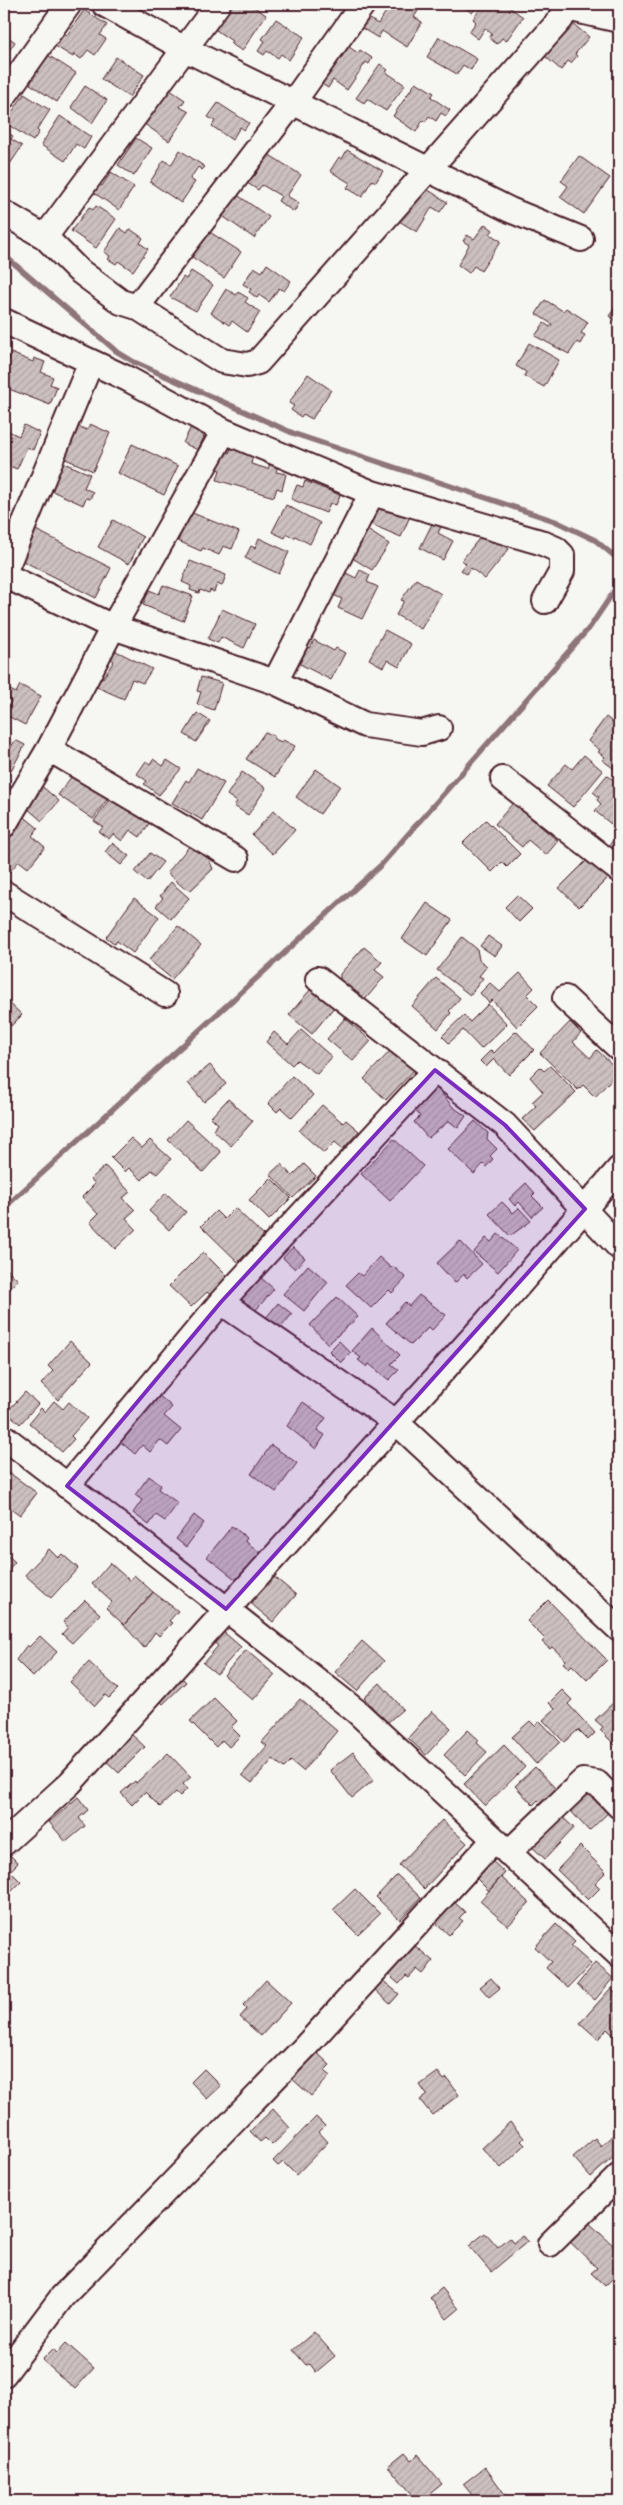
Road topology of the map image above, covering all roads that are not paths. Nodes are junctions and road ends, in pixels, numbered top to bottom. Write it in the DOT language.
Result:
graph roads {
  1 [pos="69,4"];
  2 [pos="104,4"];
  3 [pos="218,4"];
  4 [pos="363,4"];
  5 [pos="565,6"];
  6 [pos="619,20"];
  7 [pos="185,48"];
  8 [pos="4,96"];
  9 [pos="294,101"];
  10 [pos="430,168"];
  11 [pos="4,213"];
  12 [pos="45,237"];
  13 [pos="581,239"];
  14 [pos="137,307"];
  15 [pos="4,321"];
  16 [pos="91,362"];
  17 [pos="224,431"];
  18 [pos="372,493"];
  19 [pos="4,574"];
  20 [pos="545,601"];
  21 [pos="113,627"];
  22 [pos="275,682"];
  23 [pos="439,728"];
  24 [pos="49,749"];
  25 [pos="503,779"];
  26 [pos="4,825"];
  27 [pos="236,859"];
  28 [pos="619,870"];
  29 [pos="4,893"];
  30 [pos="318,980"];
  31 [pos="165,994"];
  32 [pos="564,998"];
  33 [pos="619,1048"];
  34 [pos="435,1070"];
  35 [pos="619,1170"];
  36 [pos="585,1209"];
  37 [pos="619,1248"];
  38 [pos="221,1302"];
  39 [pos="396,1422"];
  40 [pos="4,1437"];
  41 [pos="67,1486"];
  42 [pos="226,1609"];
  43 [pos="619,1629"];
  44 [pos="619,1806"];
  45 [pos="4,1843"];
  46 [pos="502,1847"];
  47 [pos="619,1956"];
  48 [pos="619,2176"];
  49 [pos="550,2244"];
  50 [pos="4,2374"];
  1 -- 8 [label="street"];
  2 -- 7 [label="street"];
  3 -- 7 [label="street"];
  4 -- 9 [label="street"];
  5 -- 6 [label="street"];
  5 -- 10 [label="street"];
  7 -- 9 [label="street"];
  7 -- 12 [label="street"];
  9 -- 10 [label="street"];
  9 -- 14 [label="street"];
  10 -- 13 [label="street"];
  10 -- 14 [label="street"];
  11 -- 12 [label="street"];
  12 -- 14 [label="street"];
  15 -- 16 [label="street"];
  16 -- 17 [label="street"];
  16 -- 19 [label="street"];
  17 -- 18 [label="street"];
  17 -- 21 [label="street"];
  18 -- 20 [label="street"];
  18 -- 22 [label="street"];
  19 -- 21 [label="street"];
  21 -- 22 [label="street"];
  21 -- 24 [label="street"];
  22 -- 23 [label="street"];
  24 -- 26 [label="street"];
  24 -- 27 [label="street"];
  25 -- 28 [label="street"];
  29 -- 31 [label="street"];
  30 -- 34 [label="street"];
  32 -- 33 [label="street"];
  34 -- 36 [label="street"];
  34 -- 38 [label="street"];
  35 -- 36 [label="street"];
  36 -- 37 [label="street"];
  36 -- 39 [label="street"];
  38 -- 39 [label="street"];
  38 -- 41 [label="street"];
  39 -- 42 [label="street"];
  39 -- 43 [label="street"];
  40 -- 41 [label="street"];
  41 -- 42 [label="street"];
  42 -- 45 [label="street"];
  42 -- 46 [label="street"];
  44 -- 46 [label="street"];
  46 -- 47 [label="street"];
  46 -- 50 [label="street"];
  48 -- 49 [label="street"];
}
